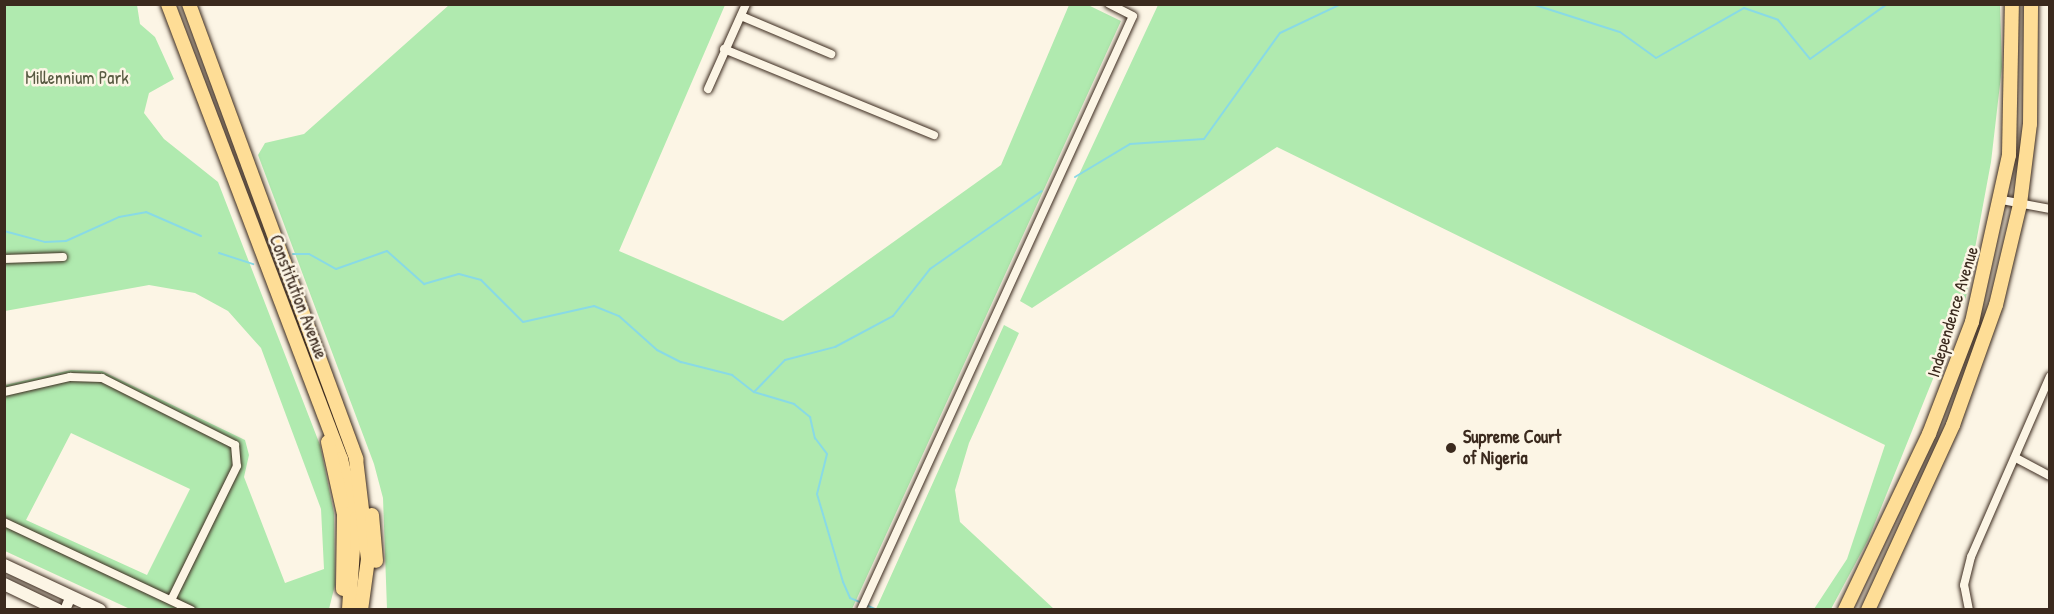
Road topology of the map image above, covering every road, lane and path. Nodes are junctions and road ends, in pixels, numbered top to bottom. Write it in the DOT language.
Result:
graph roads {
  1 [pos="168,4"];
  2 [pos="189,4"];
  3 [pos="746,4"];
  4 [pos="1109,4"];
  5 [pos="2012,4"];
  6 [pos="2031,4"];
  7 [pos="741,16"];
  8 [pos="724,49"];
  9 [pos="831,54"];
  10 [pos="708,89"];
  11 [pos="934,135"];
  12 [pos="2002,200"];
  13 [pos="2020,204"];
  14 [pos="2049,208"];
  15 [pos="63,257"];
  16 [pos="4,259"];
  17 [pos="2049,376"];
  18 [pos="4,392"];
  19 [pos="323,410"];
  20 [pos="2016,458"];
  21 [pos="2049,476"];
  22 [pos="363,488"];
  23 [pos="4,522"];
  24 [pos="4,565"];
  25 [pos="4,584"];
  26 [pos="58,590"];
  27 [pos="71,596"];
  28 [pos="172,598"];
  29 [pos="53,608"];
  30 [pos="65,609"];
  31 [pos="100,609"];
  32 [pos="191,609"];
  33 [pos="340,609"];
  34 [pos="349,609"];
  35 [pos="361,609"];
  36 [pos="371,609"];
  37 [pos="861,609"];
  38 [pos="1845,609"];
  39 [pos="1868,609"];
  40 [pos="1969,609"];
  1 -- 19 [label="main road, Constitution Avenue"];
  2 -- 22 [label="main road, Constitution Avenue"];
  3 -- 7 [label="street"];
  4 -- 37 [label="street"];
  5 -- 12 [label="main road, Independence Avenue"];
  6 -- 13 [label="main road, Independence Avenue"];
  7 -- 8 [label="street"];
  7 -- 9 [label="street"];
  8 -- 10 [label="street"];
  8 -- 11 [label="street"];
  12 -- 13 [label="street"];
  12 -- 38 [label="main road, Independence Avenue"];
  13 -- 14 [label="street"];
  13 -- 39 [label="main road, Independence Avenue"];
  15 -- 16 [label="street"];
  17 -- 20 [label="street"];
  18 -- 28 [label="street"];
  19 -- 33 [label="main road"];
  19 -- 34 [label="main road, Constitution Avenue"];
  20 -- 21 [label="street"];
  20 -- 40 [label="street"];
  22 -- 35 [label="main road, Constitution Avenue"];
  22 -- 36 [label="main road"];
  23 -- 28 [label="street"];
  24 -- 26 [label="main road"];
  25 -- 29 [label="main road"];
  26 -- 27 [label="main road"];
  26 -- 29 [label="street"];
  27 -- 30 [label="street"];
  27 -- 31 [label="main road"];
  28 -- 32 [label="street"];
}
